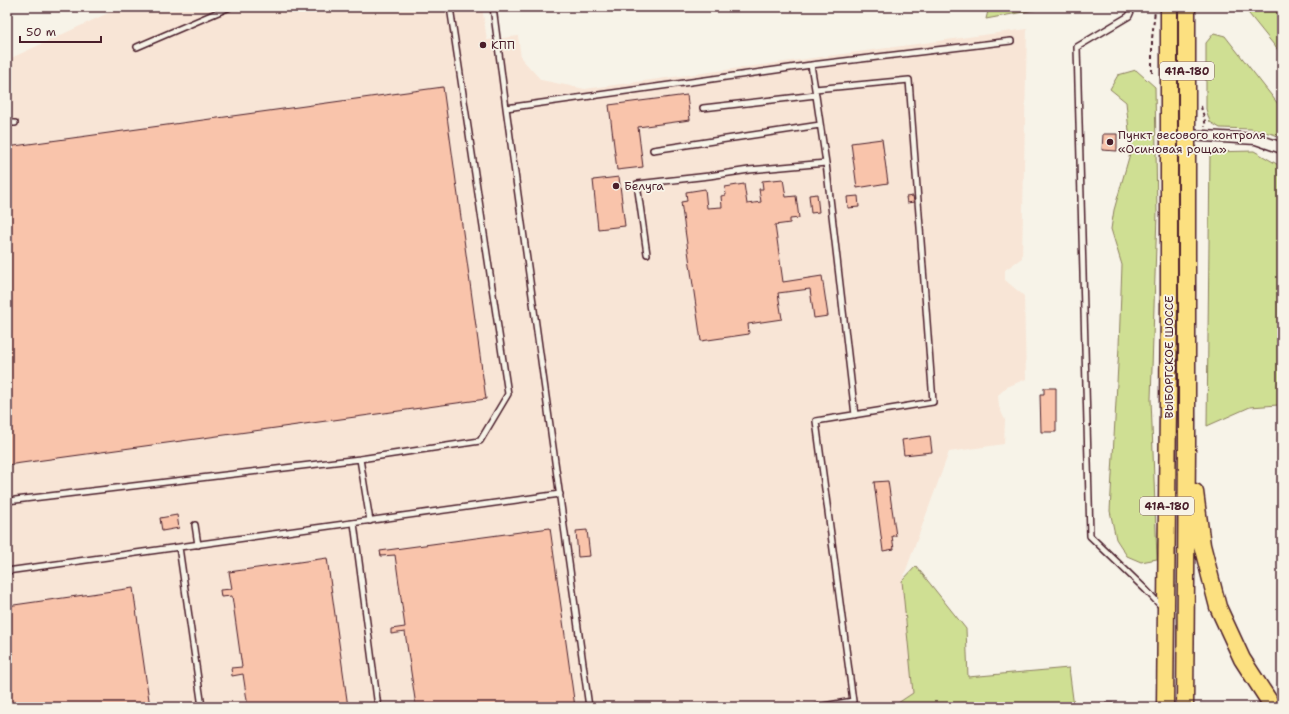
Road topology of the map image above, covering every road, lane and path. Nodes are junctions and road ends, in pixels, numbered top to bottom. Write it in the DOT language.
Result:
graph roads {
  1 [pos="230,7"];
  2 [pos="450,7"];
  3 [pos="493,7"];
  4 [pos="1133,7"];
  5 [pos="1155,7"];
  6 [pos="1169,7"];
  7 [pos="1187,7"];
  8 [pos="1011,41"];
  9 [pos="137,47"];
  10 [pos="811,65"];
  11 [pos="1152,73"];
  12 [pos="816,92"];
  13 [pos="506,108"];
  14 [pos="703,108"];
  15 [pos="15,122"];
  16 [pos="7,123"];
  17 [pos="820,125"];
  18 [pos="1187,135"];
  19 [pos="1282,148"];
  20 [pos="653,150"];
  21 [pos="826,163"];
  22 [pos="647,254"];
  23 [pos="855,415"];
  24 [pos="1187,446"];
  25 [pos="360,459"];
  26 [pos="560,494"];
  27 [pos="7,501"];
  28 [pos="370,521"];
  29 [pos="354,523"];
  30 [pos="194,525"];
  31 [pos="198,545"];
  32 [pos="179,548"];
  33 [pos="7,572"];
  34 [pos="1166,612"];
  35 [pos="202,707"];
  36 [pos="378,707"];
  37 [pos="589,707"];
  38 [pos="817,707"];
  39 [pos="1165,707"];
  40 [pos="1185,707"];
  41 [pos="1273,707"];
  1 -- 9 [label="lane"];
  2 -- 25 [label="lane"];
  3 -- 13 [label="lane"];
  4 -- 34 [label="lane"];
  5 -- 11 [label="path"];
  6 -- 34 [label="main road, ВЫБОРГСКОЕ ШОССЕ / 41А-180"];
  7 -- 18 [label="main road, ВЫБОРГСКОЕ ШОССЕ / 41А-180"];
  8 -- 10 [label="lane"];
  10 -- 12 [label="lane"];
  10 -- 13 [label="lane"];
  12 -- 14 [label="lane"];
  12 -- 17 [label="lane"];
  12 -- 23 [label="lane"];
  13 -- 26 [label="lane"];
  15 -- 16 [label="lane"];
  17 -- 20 [label="lane"];
  17 -- 21 [label="lane"];
  18 -- 19 [label="street"];
  18 -- 24 [label="main road, ВЫБОРГСКОЕ ШОССЕ / 41А-180"];
  21 -- 22 [label="lane"];
  21 -- 23 [label="lane"];
  23 -- 38 [label="lane"];
  24 -- 40 [label="main road, ВЫБОРГСКОЕ ШОССЕ / 41А-180"];
  24 -- 41 [label="main road"];
  25 -- 27 [label="lane"];
  25 -- 28 [label="lane"];
  26 -- 28 [label="lane"];
  26 -- 37 [label="lane"];
  28 -- 29 [label="lane"];
  29 -- 31 [label="lane"];
  29 -- 36 [label="lane"];
  30 -- 31 [label="lane"];
  31 -- 32 [label="lane"];
  32 -- 33 [label="lane"];
  32 -- 35 [label="lane"];
  34 -- 39 [label="main road, ВЫБОРГСКОЕ ШОССЕ / 41А-180"];
}
